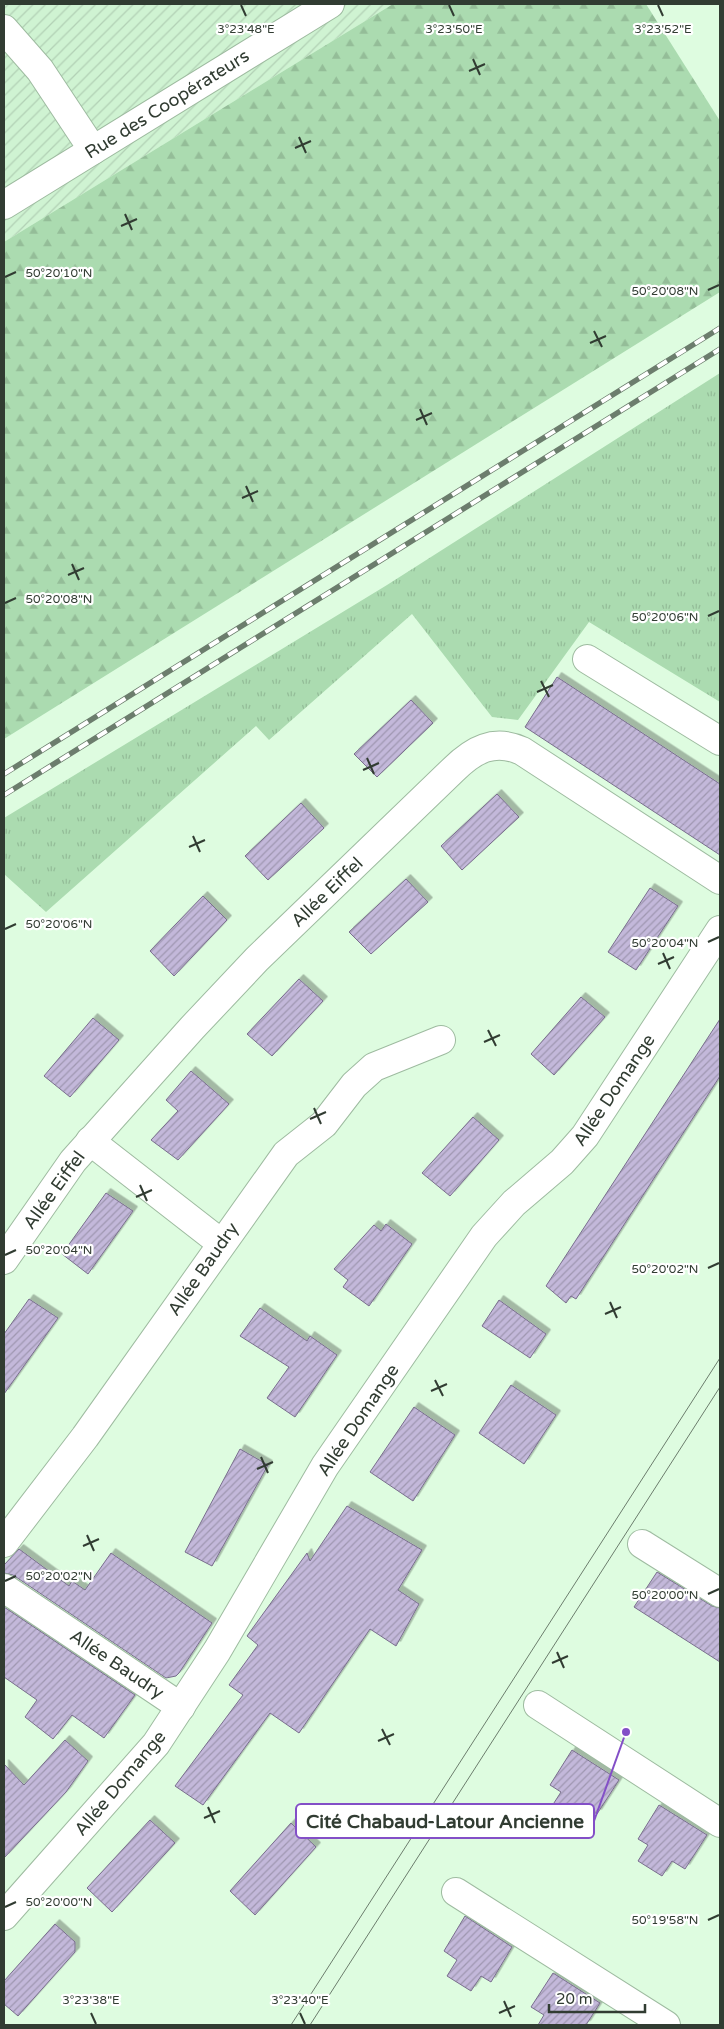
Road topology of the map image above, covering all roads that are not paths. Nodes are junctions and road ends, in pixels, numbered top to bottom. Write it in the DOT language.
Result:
graph roads {
  1 [pos="330,4"];
  2 [pos="4,29"];
  3 [pos="93,150"];
  4 [pos="4,205"];
  5 [pos="587,659"];
  6 [pos="720,741"];
  7 [pos="720,880"];
  8 [pos="720,930"];
  9 [pos="441,1040"];
  10 [pos="90,1141"];
  11 [pos="221,1243"];
  12 [pos="4,1260"];
  13 [pos="4,1543"];
  14 [pos="642,1544"];
  15 [pos="4,1588"];
  16 [pos="720,1593"];
  17 [pos="538,1705"];
  18 [pos="181,1707"];
  19 [pos="720,1823"];
  20 [pos="456,1892"];
  21 [pos="4,1916"];
  22 [pos="666,2025"];
  1 -- 3 [label="street, Rue des Coopérateurs"];
  2 -- 3 [label="street"];
  3 -- 4 [label="street, Rue des Coopérateurs"];
  5 -- 6 [label="street"];
  7 -- 10 [label="street, Allée Eiffel"];
  8 -- 18 [label="street, Allée Domange"];
  9 -- 11 [label="street, Allée Baudry"];
  10 -- 11 [label="street"];
  10 -- 12 [label="street, Allée Eiffel"];
  11 -- 13 [label="street, Allée Baudry"];
  14 -- 16 [label="street"];
  15 -- 18 [label="street, Allée Baudry"];
  17 -- 19 [label="street"];
  18 -- 21 [label="street, Allée Domange"];
  20 -- 22 [label="street"];
}
